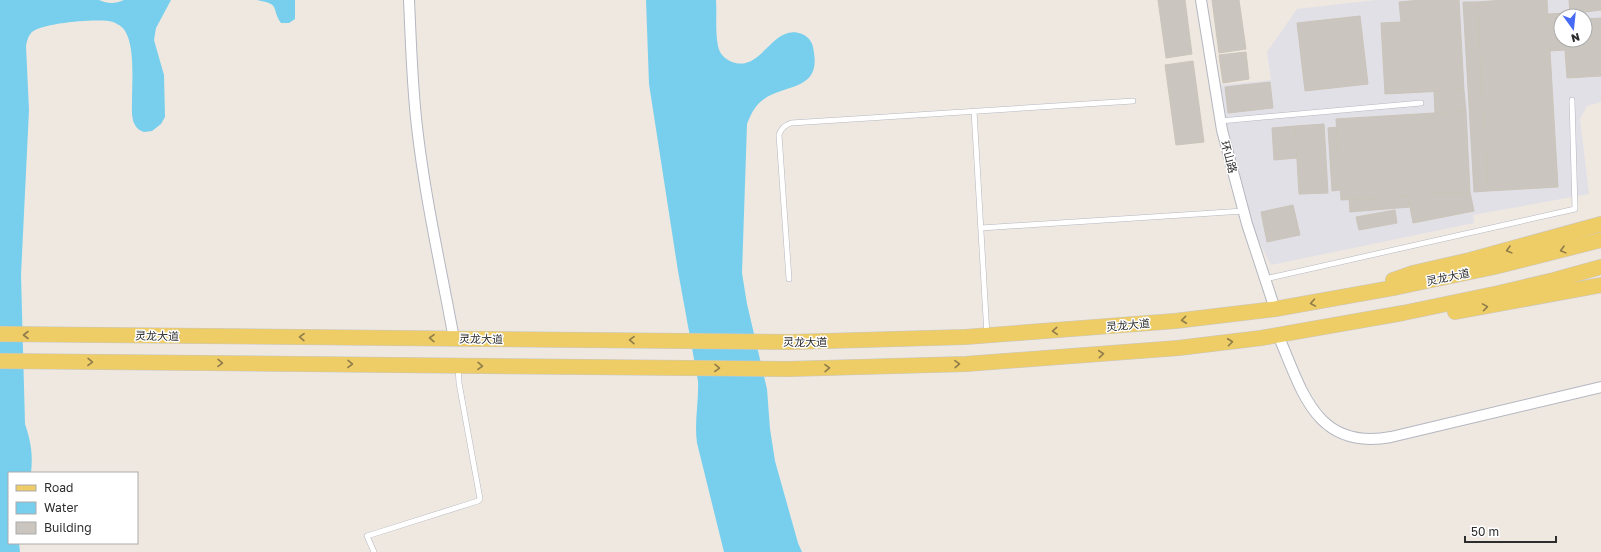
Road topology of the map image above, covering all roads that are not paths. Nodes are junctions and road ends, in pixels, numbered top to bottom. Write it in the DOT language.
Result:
graph roads {
  1 [pos="409,0"];
  2 [pos="1201,0"];
  3 [pos="1572,100"];
  4 [pos="1133,101"];
  5 [pos="1421,103"];
  6 [pos="974,111"];
  7 [pos="1220,122"];
  8 [pos="1244,211"];
  9 [pos="1601,224"];
  10 [pos="981,228"];
  11 [pos="1601,240"];
  12 [pos="1601,268"];
  13 [pos="789,279"];
  14 [pos="1265,279"];
  15 [pos="1601,285"];
  16 [pos="1343,297"];
  17 [pos="1275,309"];
  18 [pos="1321,328"];
  19 [pos="0,334"];
  20 [pos="1278,335"];
  21 [pos="987,336"];
  22 [pos="454,339"];
  23 [pos="0,361"];
  24 [pos="458,366"];
  25 [pos="1601,387"];
  26 [pos="374,552"];
  1 -- 22 [label="street"];
  2 -- 7 [label="street, 环山路"];
  3 -- 14 [label="lane"];
  4 -- 6 [label="lane"];
  5 -- 7 [label="lane"];
  6 -- 10 [label="lane"];
  6 -- 13 [label="lane"];
  7 -- 8 [label="street, 环山路"];
  8 -- 10 [label="lane"];
  8 -- 14 [label="street, 环山路"];
  9 -- 16 [label="main road, one-way"];
  10 -- 21 [label="lane"];
  11 -- 16 [label="main road, 灵龙大道, one-way"];
  12 -- 18 [label="main road"];
  14 -- 17 [label="street, 环山路"];
  18 -- 15 [label="main road, one-way"];
  16 -- 17 [label="main road, 灵龙大道, one-way"];
  17 -- 21 [label="main road, 灵龙大道, one-way"];
  18 -- 20 [label="main road"];
  22 -- 19 [label="main road, 灵龙大道, one-way"];
  24 -- 20 [label="main road, one-way"];
  20 -- 25 [label="street"];
  21 -- 22 [label="main road, 灵龙大道, one-way"];
  23 -- 24 [label="main road, one-way"];
  24 -- 26 [label="lane"];
}
